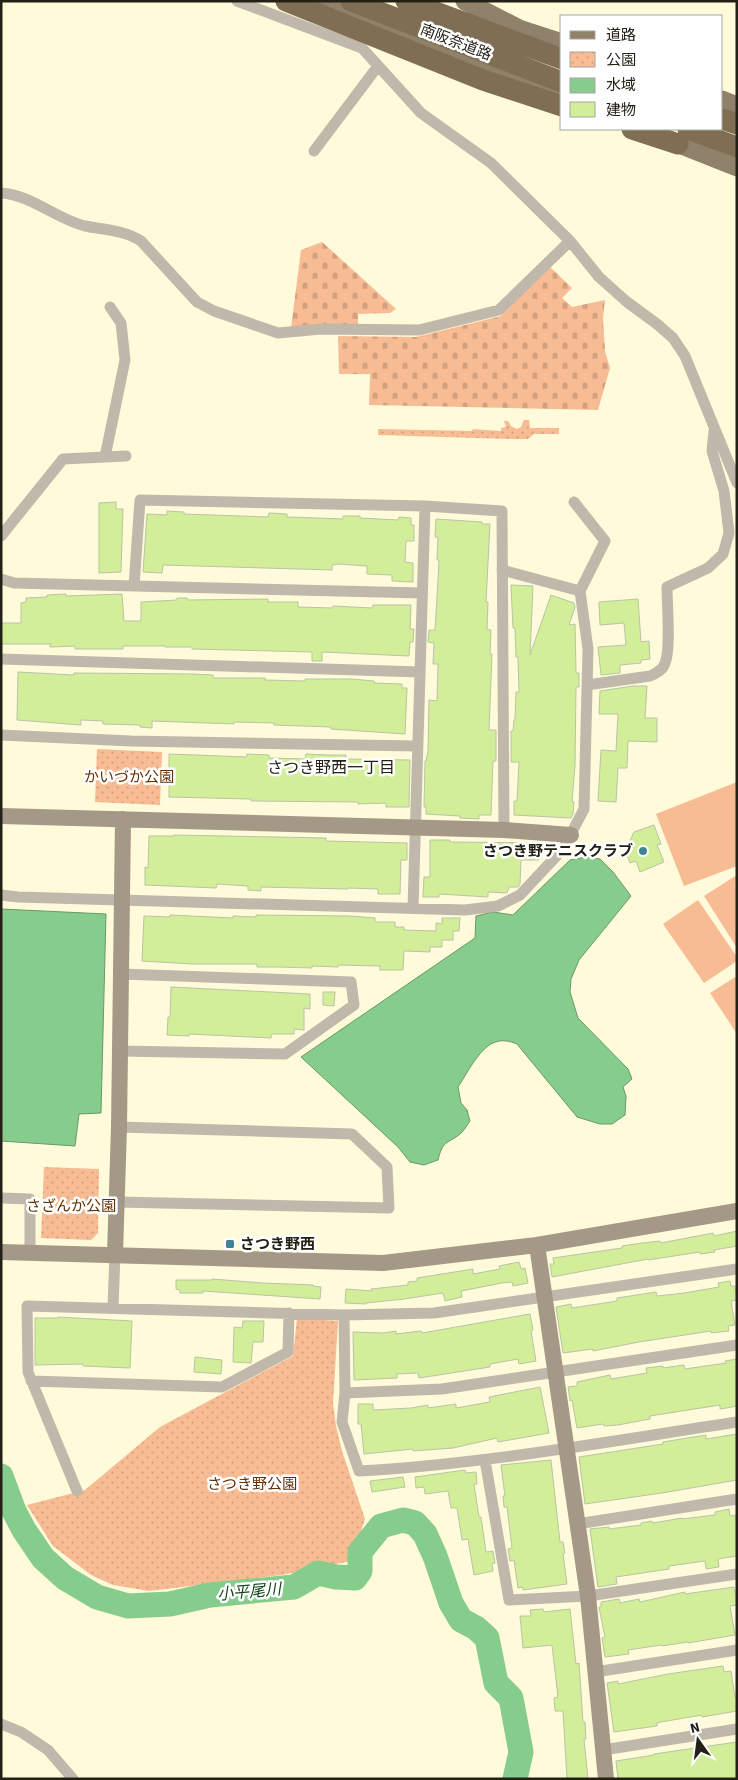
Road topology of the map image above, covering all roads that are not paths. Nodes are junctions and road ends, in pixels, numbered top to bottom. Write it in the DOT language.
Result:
graph roads {
  1 [pos="237,1"];
  2 [pos="286,1"];
  3 [pos="317,1"];
  4 [pos="351,1"];
  5 [pos="406,1"];
  6 [pos="442,1"];
  7 [pos="465,1"];
  8 [pos="519,29"];
  9 [pos="560,42"];
  10 [pos="560,58"];
  11 [pos="378,66"];
  12 [pos="560,81"];
  13 [pos="560,94"];
  14 [pos="723,100"];
  15 [pos="560,105"];
  16 [pos="737,106"];
  17 [pos="723,118"];
  18 [pos="737,124"];
  19 [pos="639,130"];
  20 [pos="649,130"];
  21 [pos="683,136"];
  22 [pos="737,147"];
  23 [pos="314,151"];
  24 [pos="737,167"];
  25 [pos="1,193"];
  26 [pos="570,241"];
  27 [pos="110,307"];
  28 [pos="714,431"];
  29 [pos="126,456"];
  30 [pos="105,457"];
  31 [pos="737,483"];
  32 [pos="574,502"];
  33 [pos="425,506"];
  34 [pos="1,536"];
  35 [pos="502,570"];
  36 [pos="1,579"];
  37 [pos="134,586"];
  38 [pos="580,591"];
  39 [pos="422,593"];
  40 [pos="1,659"];
  41 [pos="420,672"];
  42 [pos="588,685"];
  43 [pos="1,735"];
  44 [pos="417,746"];
  45 [pos="1,816"];
  46 [pos="123,819"];
  47 [pos="415,828"];
  48 [pos="504,830"];
  49 [pos="571,835"];
  50 [pos="1,895"];
  51 [pos="122,900"];
  52 [pos="413,908"];
  53 [pos="122,974"];
  54 [pos="120,1050"];
  55 [pos="120,1127"];
  56 [pos="1,1198"];
  57 [pos="117,1202"];
  58 [pos="737,1211"];
  59 [pos="537,1244"];
  60 [pos="1,1252"];
  61 [pos="30,1252"];
  62 [pos="115,1254"];
  63 [pos="737,1268"];
  64 [pos="545,1298"];
  65 [pos="113,1308"];
  66 [pos="289,1312"];
  67 [pos="344,1315"];
  68 [pos="737,1345"];
  69 [pos="554,1372"];
  70 [pos="32,1381"];
  71 [pos="344,1393"];
  72 [pos="737,1422"];
  73 [pos="566,1448"];
  74 [pos="485,1460"];
  75 [pos="77,1492"];
  76 [pos="737,1499"];
  77 [pos="577,1524"];
  78 [pos="737,1574"];
  79 [pos="588,1596"];
  80 [pos="737,1650"];
  81 [pos="595,1672"];
  82 [pos="1,1724"];
  83 [pos="737,1729"];
  84 [pos="603,1750"];
  85 [pos="72,1779"];
  86 [pos="606,1779"];
  1 -- 11 [label="street"];
  2 -- 15 [label="highway"];
  3 -- 13 [label="main road"];
  4 -- 12 [label="highway, 南阪奈道路"];
  5 -- 10 [label="highway, 南阪奈道路"];
  6 -- 8 [label="highway"];
  7 -- 8 [label="main road"];
  8 -- 9 [label="main road"];
  11 -- 23 [label="street"];
  11 -- 26 [label="street"];
  14 -- 16 [label="main road"];
  17 -- 18 [label="highway"];
  19 -- 21 [label="highway"];
  20 -- 21 [label="main road"];
  21 -- 22 [label="highway"];
  21 -- 24 [label="main road"];
  25 -- 26 [label="street"];
  26 -- 28 [label="street"];
  27 -- 30 [label="street"];
  28 -- 31 [label="street"];
  28 -- 42 [label="street"];
  29 -- 30 [label="street"];
  30 -- 34 [label="street"];
  32 -- 38 [label="street"];
  33 -- 35 [label="street"];
  33 -- 37 [label="street"];
  33 -- 39 [label="street"];
  35 -- 38 [label="street"];
  35 -- 48 [label="street"];
  36 -- 37 [label="street"];
  37 -- 39 [label="street"];
  38 -- 42 [label="street"];
  39 -- 41 [label="street"];
  40 -- 41 [label="street"];
  41 -- 44 [label="street"];
  42 -- 49 [label="street"];
  43 -- 44 [label="street"];
  44 -- 47 [label="street"];
  45 -- 46 [label="street"];
  46 -- 47 [label="street"];
  46 -- 51 [label="street"];
  47 -- 48 [label="street"];
  47 -- 52 [label="street"];
  48 -- 49 [label="street"];
  49 -- 52 [label="street"];
  50 -- 51 [label="street"];
  51 -- 52 [label="street"];
  51 -- 53 [label="street"];
  53 -- 54 [label="street"];
  53 -- 54 [label="street"];
  54 -- 55 [label="street"];
  55 -- 57 [label="street"];
  55 -- 57 [label="street"];
  56 -- 61 [label="street"];
  57 -- 62 [label="street"];
  58 -- 59 [label="street"];
  59 -- 62 [label="street"];
  59 -- 64 [label="street"];
  60 -- 61 [label="street"];
  61 -- 62 [label="street"];
  62 -- 65 [label="street"];
  63 -- 64 [label="street"];
  64 -- 67 [label="street"];
  64 -- 69 [label="street"];
  65 -- 66 [label="street"];
  65 -- 70 [label="street"];
  66 -- 67 [label="street"];
  66 -- 70 [label="street"];
  67 -- 71 [label="street"];
  68 -- 69 [label="street"];
  69 -- 71 [label="street"];
  69 -- 73 [label="street"];
  70 -- 75 [label="street"];
  71 -- 74 [label="street"];
  72 -- 73 [label="street"];
  73 -- 74 [label="street"];
  73 -- 77 [label="street"];
  74 -- 79 [label="street"];
  76 -- 77 [label="street"];
  77 -- 79 [label="street"];
  78 -- 79 [label="street"];
  79 -- 81 [label="street"];
  80 -- 81 [label="street"];
  81 -- 84 [label="street"];
  82 -- 85 [label="street"];
  83 -- 84 [label="street"];
  84 -- 86 [label="street"];
}
